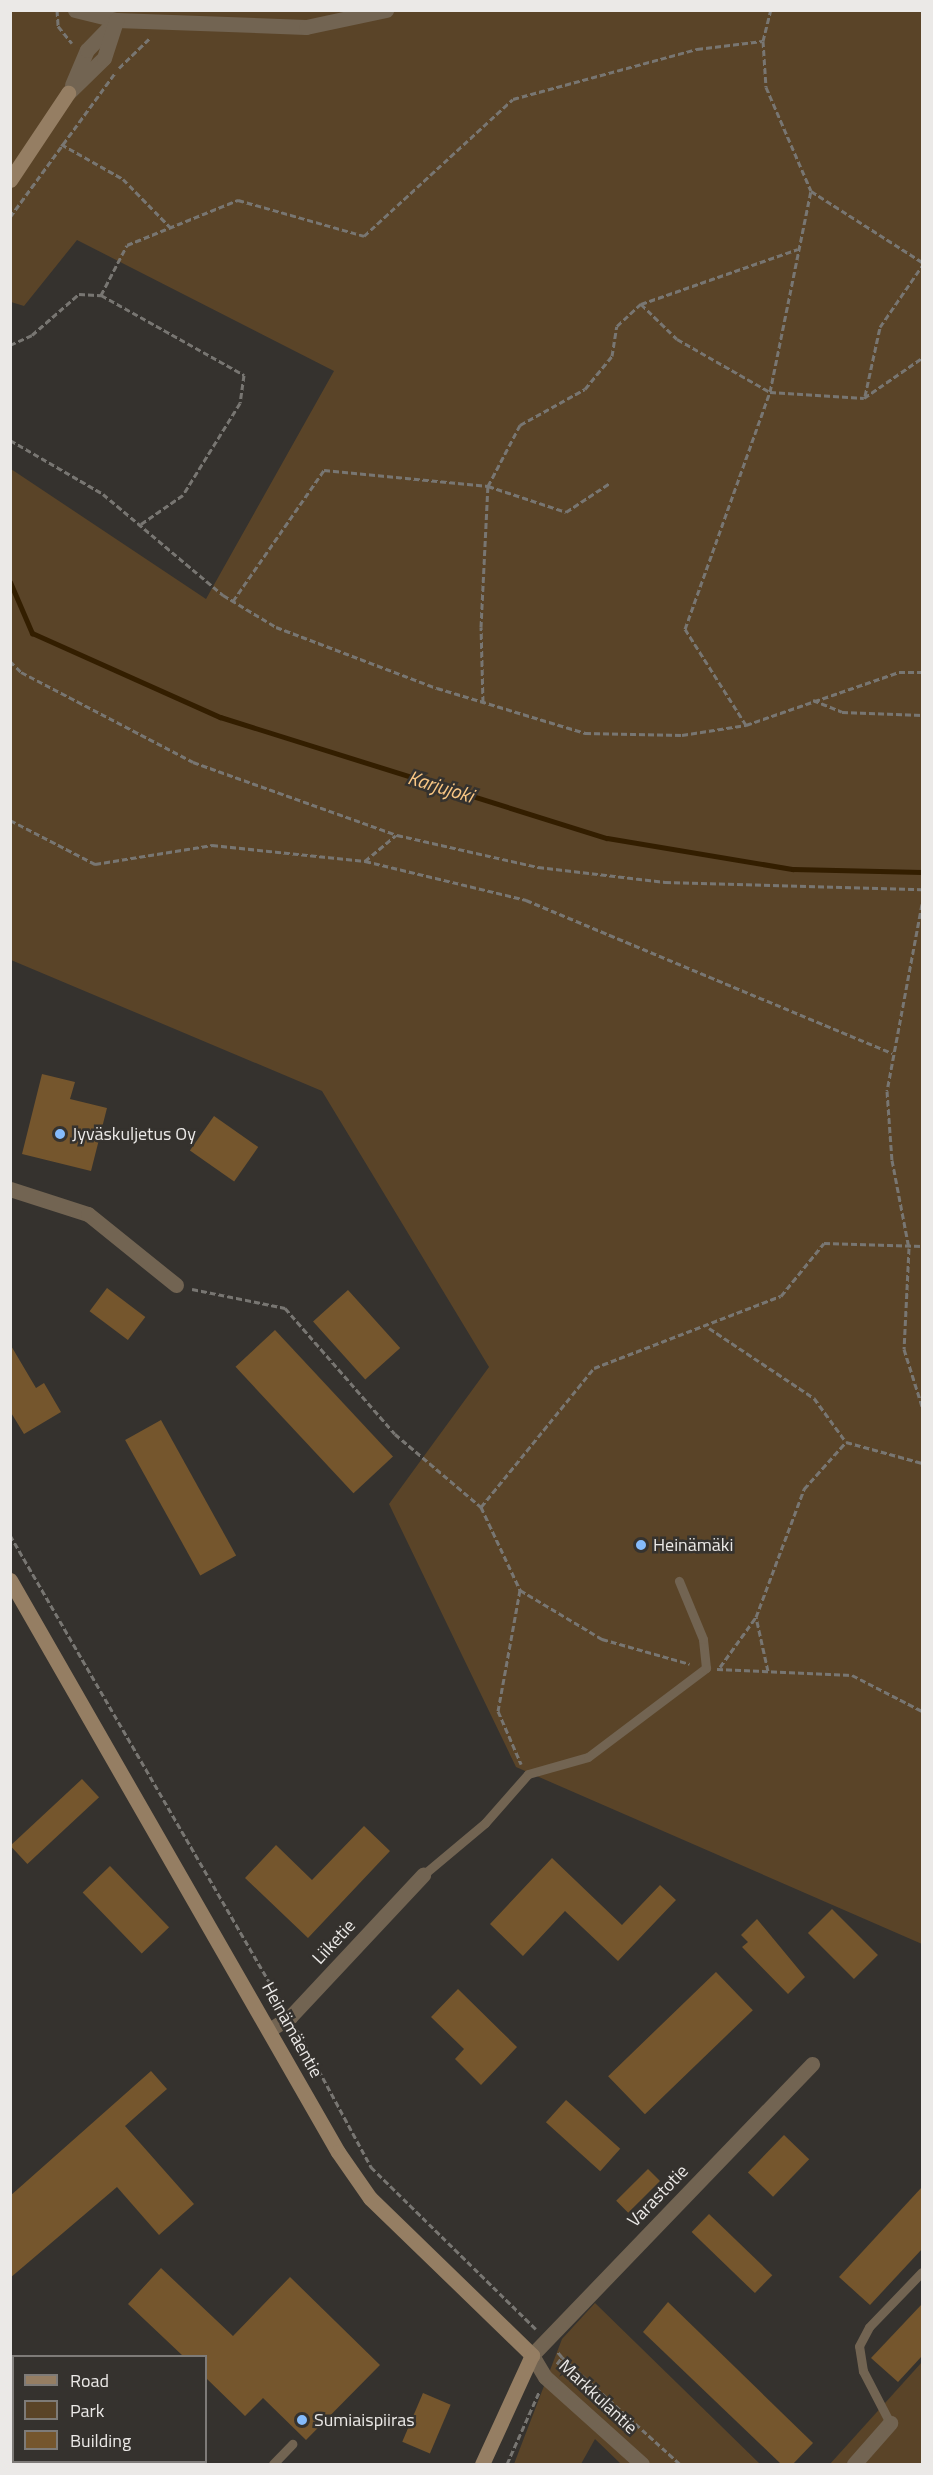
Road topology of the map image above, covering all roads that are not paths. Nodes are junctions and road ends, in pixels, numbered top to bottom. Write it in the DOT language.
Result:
graph roads {
  1 [pos="75,10"];
  2 [pos="386,10"];
  3 [pos="117,20"];
  4 [pos="10,180"];
  5 [pos="10,1189"];
  6 [pos="176,1285"];
  7 [pos="10,1580"];
  8 [pos="679,1581"];
  9 [pos="423,1875"];
  10 [pos="269,2030"];
  11 [pos="812,2064"];
  12 [pos="922,2272"];
  13 [pos="532,2355"];
  14 [pos="890,2422"];
  15 [pos="292,2444"];
  16 [pos="273,2464"];
  17 [pos="482,2464"];
  18 [pos="642,2464"];
  19 [pos="854,2464"];
  1 -- 3 [label="street"];
  2 -- 3 [label="street"];
  3 -- 4 [label="street"];
  5 -- 6 [label="street"];
  7 -- 10 [label="street, Heinämäentie"];
  8 -- 9 [label="lane"];
  9 -- 10 [label="street, Liiketie"];
  10 -- 13 [label="street, Heinämäentie"];
  11 -- 13 [label="street, Varastotie"];
  12 -- 14 [label="lane"];
  13 -- 17 [label="street"];
  13 -- 18 [label="street, Markkulantie"];
  14 -- 19 [label="street"];
  15 -- 16 [label="lane"];
}
